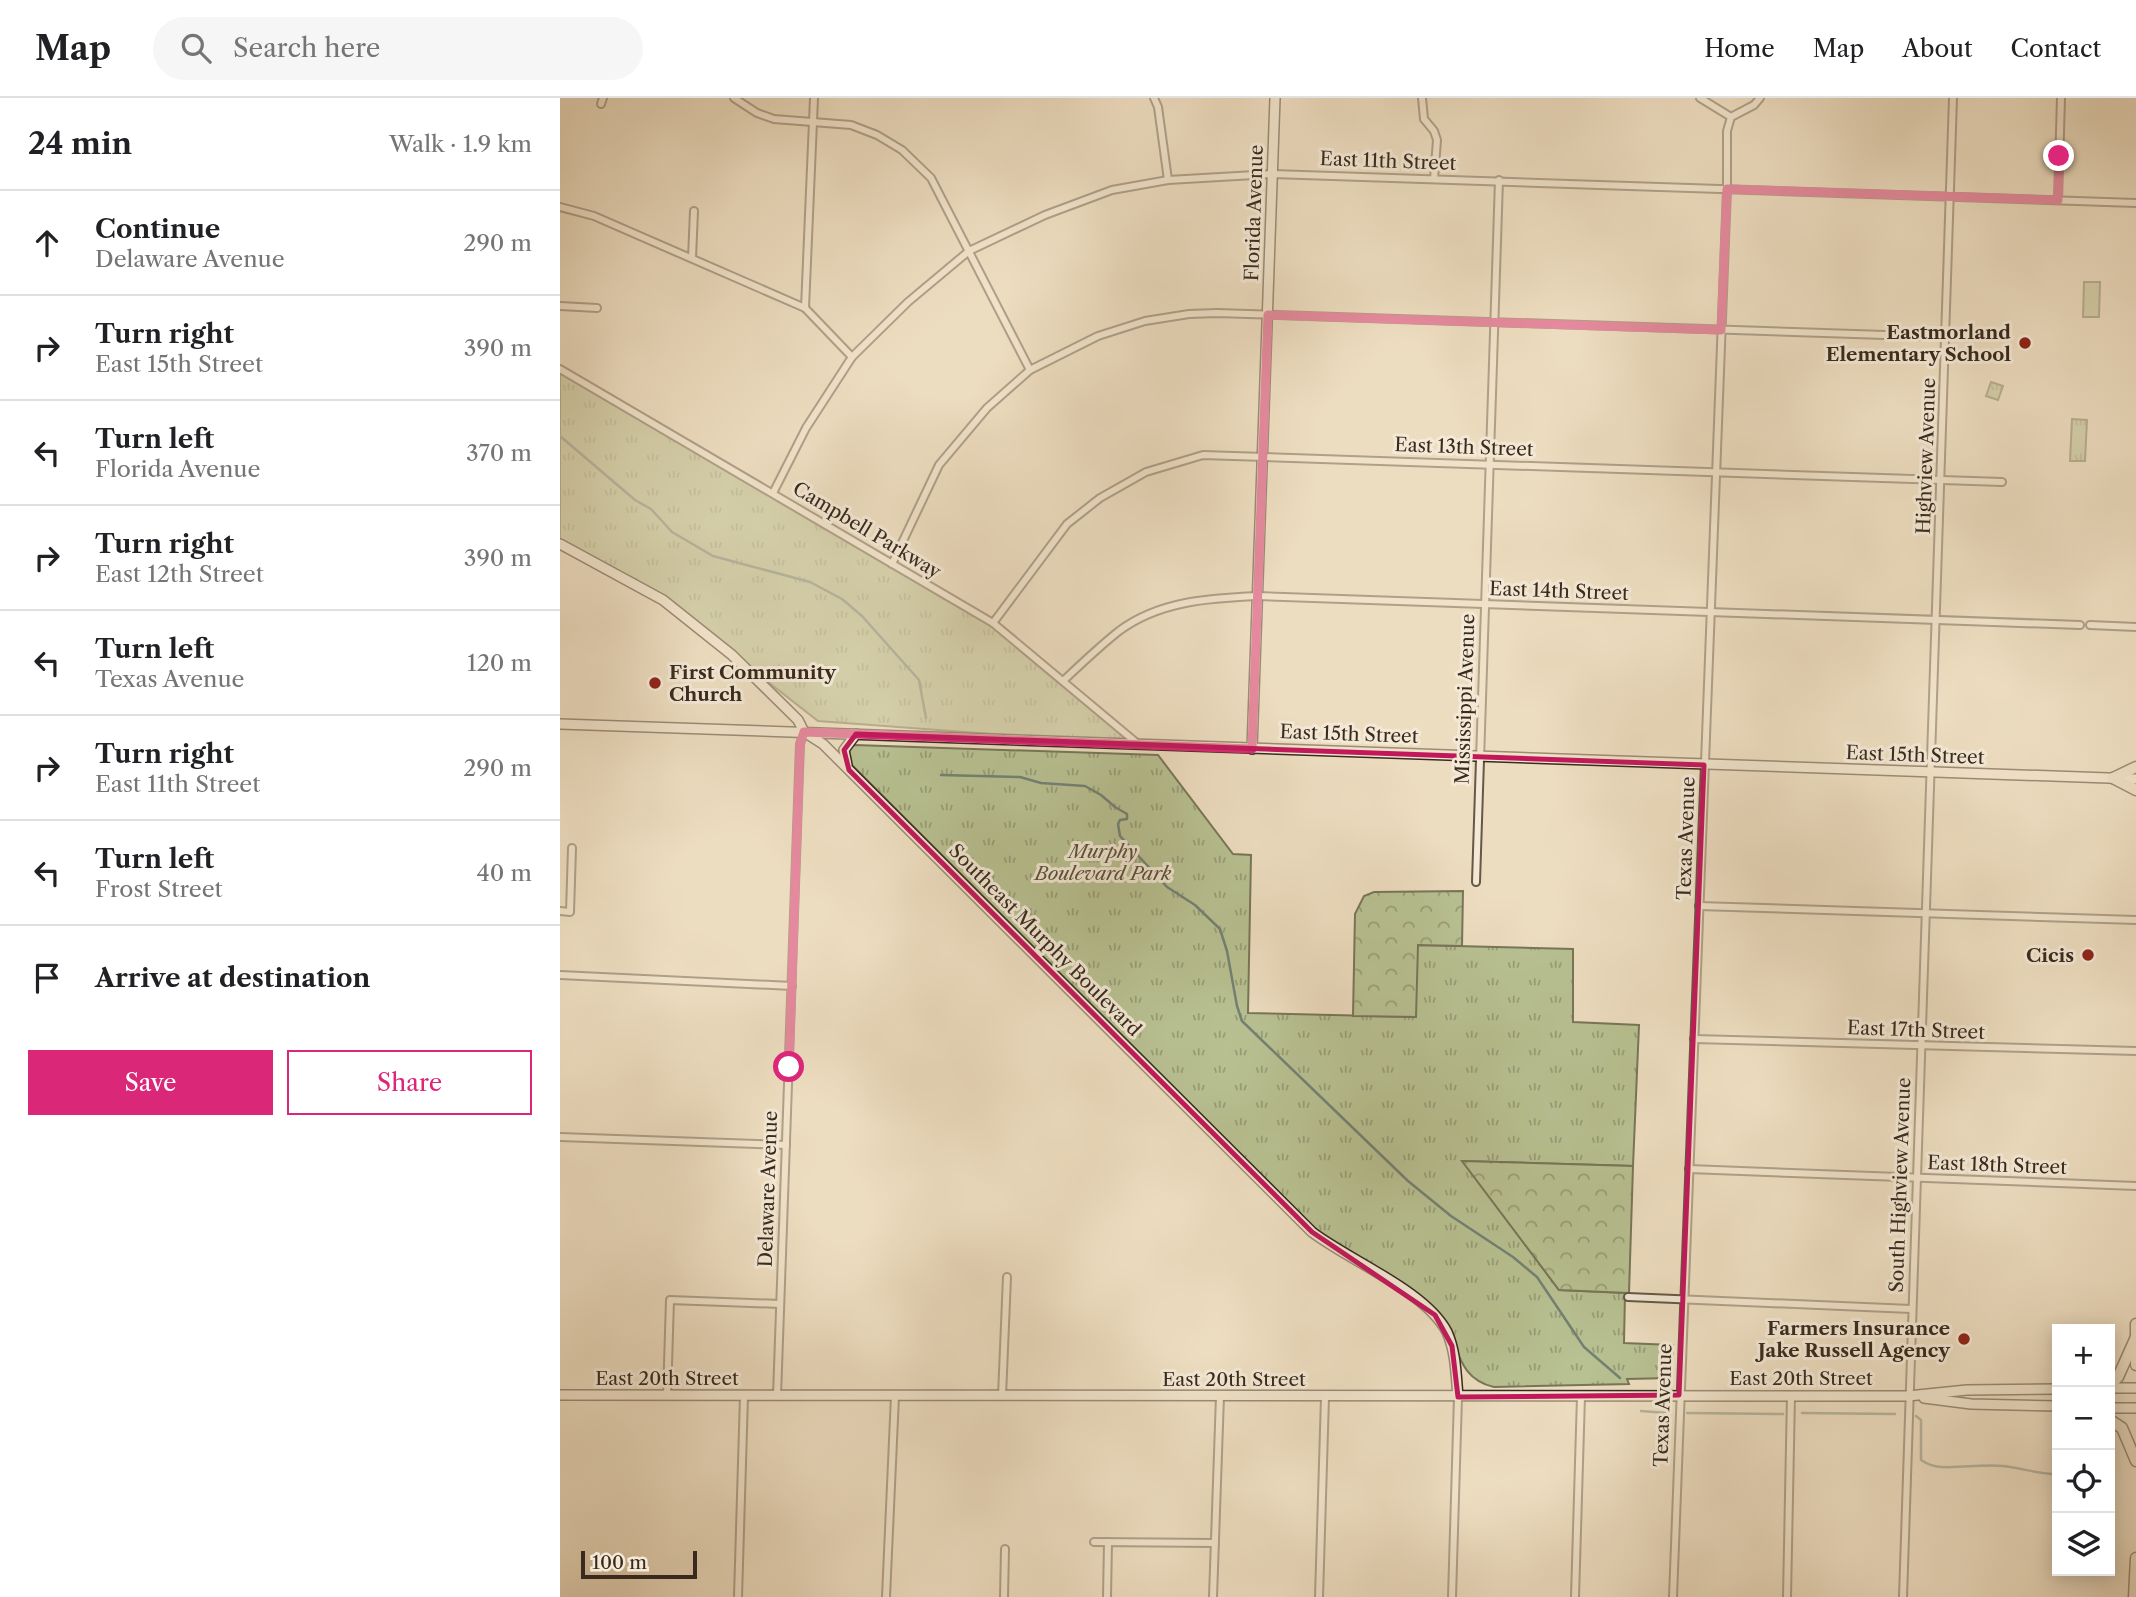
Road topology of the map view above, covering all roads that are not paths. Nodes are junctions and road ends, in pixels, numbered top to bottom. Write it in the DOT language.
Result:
graph roads {
  1 [pos="734,98"];
  2 [pos="814,98"];
  3 [pos="1154,98"];
  4 [pos="1275,98"];
  5 [pos="1422,98"];
  6 [pos="1700,98"];
  7 [pos="1760,98"];
  8 [pos="1953,98"];
  9 [pos="2061,98"];
  10 [pos="1731,117"];
  11 [pos="813,121"];
  12 [pos="1273,174"];
  13 [pos="1434,178"];
  14 [pos="1168,180"];
  15 [pos="1499,180"];
  16 [pos="1727,189"];
  17 [pos="1951,196"];
  18 [pos="2058,200"];
  19 [pos="2136,203"];
  20 [pos="560,207"];
  21 [pos="694,211"];
  22 [pos="969,251"];
  23 [pos="692,258"];
  24 [pos="560,306"];
  25 [pos="597,308"];
  26 [pos="805,308"];
  27 [pos="1268,315"];
  28 [pos="1493,322"];
  29 [pos="1721,330"];
  30 [pos="1946,337"];
  31 [pos="852,357"];
  32 [pos="560,369"];
  33 [pos="1030,370"];
  34 [pos="1263,456"];
  35 [pos="1488,464"];
  36 [pos="1716,471"];
  37 [pos="1940,480"];
  38 [pos="2002,482"];
  39 [pos="773,493"];
  40 [pos="560,544"];
  41 [pos="892,564"];
  42 [pos="1258,597"];
  43 [pos="1484,604"];
  44 [pos="1710,612"];
  45 [pos="1935,620"];
  46 [pos="993,623"];
  47 [pos="2080,625"];
  48 [pos="2090,625"];
  49 [pos="2136,626"];
  50 [pos="1063,681"];
  51 [pos="560,724"];
  52 [pos="804,732"];
  53 [pos="856,734"];
  54 [pos="1139,745"];
  55 [pos="1252,749"];
  56 [pos="1479,757"];
  57 [pos="1704,765"];
  58 [pos="2136,767"];
  59 [pos="849,770"];
  60 [pos="1930,774"];
  61 [pos="2113,778"];
  62 [pos="2136,779"];
  63 [pos="2136,790"];
  64 [pos="572,848"];
  65 [pos="1476,882"];
  66 [pos="1699,906"];
  67 [pos="560,911"];
  68 [pos="1926,913"];
  69 [pos="2136,920"];
  70 [pos="560,975"];
  71 [pos="792,986"];
  72 [pos="1694,1039"];
  73 [pos="1921,1046"];
  74 [pos="2136,1051"];
  75 [pos="560,1137"];
  76 [pos="786,1145"];
  77 [pos="1689,1169"];
  78 [pos="1916,1177"];
  79 [pos="2136,1186"];
  80 [pos="1007,1277"];
  81 [pos="1628,1297"];
  82 [pos="1683,1299"];
  83 [pos="780,1304"];
  84 [pos="1911,1309"];
  85 [pos="2136,1324"];
  86 [pos="2136,1337"];
  87 [pos="2136,1365"];
  88 [pos="2115,1381"];
  89 [pos="2115,1387"];
  90 [pos="2136,1388"];
  91 [pos="2052,1389"];
  92 [pos="560,1395"];
  93 [pos="1679,1395"];
  94 [pos="1791,1395"];
  95 [pos="667,1396"];
  96 [pos="744,1396"];
  97 [pos="777,1396"];
  98 [pos="895,1396"];
  99 [pos="1002,1396"];
  100 [pos="1220,1396"];
  101 [pos="1580,1396"];
  102 [pos="1908,1396"];
  103 [pos="1325,1397"];
  104 [pos="1458,1397"];
  105 [pos="2052,1406"];
  106 [pos="2115,1408"];
  107 [pos="2136,1408"];
  108 [pos="2115,1423"];
  109 [pos="2136,1461"];
  110 [pos="1094,1542"];
  111 [pos="1108,1542"];
  112 [pos="1215,1543"];
  113 [pos="1005,1549"];
  114 [pos="2136,1558"];
  115 [pos="738,1597"];
  116 [pos="886,1597"];
  117 [pos="1004,1597"];
  118 [pos="1107,1597"];
  119 [pos="1213,1597"];
  120 [pos="1320,1597"];
  121 [pos="1452,1597"];
  122 [pos="1575,1597"];
  123 [pos="1673,1597"];
  124 [pos="1787,1597"];
  125 [pos="1903,1597"];
  126 [pos="2134,1597"];
  1 -- 11 [label="street"];
  2 -- 11 [label="street"];
  3 -- 14 [label="street"];
  4 -- 12 [label="main road, Florida Avenue"];
  5 -- 13 [label="street"];
  6 -- 10 [label="street"];
  7 -- 10 [label="street"];
  8 -- 17 [label="street, Highview Avenue"];
  9 -- 18 [label="street"];
  10 -- 16 [label="street, Texas Avenue"];
  11 -- 22 [label="street"];
  11 -- 26 [label="street"];
  12 -- 13 [label="street, East 11th Street"];
  12 -- 14 [label="street, East 11th Street"];
  12 -- 27 [label="main road, Florida Avenue"];
  13 -- 15 [label="street, East 11th Street"];
  14 -- 22 [label="street, East 11th Street"];
  15 -- 16 [label="street, East 11th Street"];
  15 -- 28 [label="street, Mississippi Avenue"];
  16 -- 17 [label="street, East 11th Street"];
  16 -- 29 [label="street, Texas Avenue"];
  17 -- 18 [label="street, East 11th Street"];
  17 -- 30 [label="street, Highview Avenue"];
  18 -- 19 [label="street, East 11th Street"];
  20 -- 23 [label="street"];
  21 -- 23 [label="street"];
  22 -- 31 [label="street, East 11th Street"];
  22 -- 33 [label="street"];
  23 -- 26 [label="street"];
  24 -- 25 [label="street"];
  26 -- 31 [label="street"];
  27 -- 28 [label="street"];
  27 -- 33 [label="street"];
  27 -- 34 [label="main road, Florida Avenue"];
  28 -- 29 [label="street"];
  28 -- 35 [label="street, Mississippi Avenue"];
  29 -- 30 [label="street"];
  29 -- 36 [label="street, Texas Avenue"];
  30 -- 37 [label="street, Highview Avenue"];
  31 -- 39 [label="street, East 11th Street"];
  32 -- 39 [label="street, Campbell Parkway"];
  33 -- 41 [label="street"];
  34 -- 35 [label="street, East 13th Street"];
  34 -- 42 [label="main road, Florida Avenue"];
  34 -- 46 [label="street, East 13th Street"];
  35 -- 36 [label="street, East 13th Street"];
  35 -- 43 [label="street, Mississippi Avenue"];
  36 -- 37 [label="street, East 13th Street"];
  36 -- 44 [label="street, Texas Avenue"];
  37 -- 38 [label="street, East 13th Street"];
  37 -- 45 [label="street, Highview Avenue"];
  39 -- 41 [label="street, Campbell Parkway"];
  40 -- 52 [label="main road, Southeast Murphy Boulevard"];
  41 -- 46 [label="street, Campbell Parkway"];
  42 -- 43 [label="street, East 14th Street"];
  42 -- 50 [label="street, East 14th Street"];
  42 -- 55 [label="main road, Florida Avenue"];
  43 -- 44 [label="street, East 14th Street"];
  43 -- 56 [label="street, Mississippi Avenue"];
  44 -- 45 [label="street, East 14th Street"];
  44 -- 57 [label="street, Texas Avenue"];
  45 -- 47 [label="street, East 14th Street"];
  45 -- 60 [label="street, Highview Avenue"];
  46 -- 50 [label="street, Campbell Parkway"];
  48 -- 49 [label="street"];
  50 -- 54 [label="street, Campbell Parkway"];
  51 -- 52 [label="main road, East 15th Street"];
  52 -- 53 [label="main road, East 15th Street"];
  52 -- 59 [label="main road, Southeast Murphy Boulevard"];
  52 -- 71 [label="street, Delaware Avenue"];
  53 -- 54 [label="main road, East 15th Street"];
  53 -- 59 [label="main road"];
  54 -- 55 [label="main road, East 15th Street"];
  55 -- 56 [label="main road, East 15th Street"];
  56 -- 57 [label="main road, East 15th Street"];
  56 -- 65 [label="street, Mississippi Avenue"];
  57 -- 60 [label="main road, East 15th Street"];
  57 -- 66 [label="street, Texas Avenue"];
  58 -- 61 [label="main road"];
  59 -- 104 [label="main road, Southeast Murphy Boulevard"];
  60 -- 61 [label="main road, East 15th Street"];
  60 -- 68 [label="street, South Highview Avenue"];
  61 -- 62 [label="main road, East 15th Street"];
  61 -- 63 [label="main road"];
  64 -- 67 [label="street"];
  66 -- 68 [label="street"];
  66 -- 72 [label="street, Texas Avenue"];
  68 -- 69 [label="street"];
  68 -- 73 [label="street, South Highview Avenue"];
  70 -- 71 [label="street"];
  71 -- 76 [label="street, Delaware Avenue"];
  72 -- 73 [label="street, East 17th Street"];
  72 -- 77 [label="street, Texas Avenue"];
  73 -- 74 [label="street, East 17th Street"];
  73 -- 78 [label="street, South Highview Avenue"];
  75 -- 76 [label="street"];
  76 -- 83 [label="street, Delaware Avenue"];
  77 -- 78 [label="street, East 18th Street"];
  77 -- 82 [label="street, Texas Avenue"];
  78 -- 79 [label="street, East 18th Street"];
  78 -- 84 [label="street, South Highview Avenue"];
  80 -- 99 [label="street"];
  81 -- 82 [label="street"];
  82 -- 84 [label="street"];
  82 -- 93 [label="street, Texas Avenue"];
  83 -- 95 [label="street"];
  83 -- 97 [label="street, Delaware Avenue"];
  84 -- 102 [label="street, South Highview Avenue"];
  85 -- 86 [label="main road"];
  86 -- 87 [label="main road"];
  86 -- 88 [label="main road"];
  89 -- 90 [label="main road"];
  91 -- 102 [label="main road, East 20th Street"];
  92 -- 95 [label="main road, East 20th Street"];
  93 -- 94 [label="main road, East 20th Street"];
  93 -- 101 [label="main road, East 20th Street"];
  93 -- 123 [label="street, Texas Avenue"];
  94 -- 102 [label="main road, East 20th Street"];
  94 -- 124 [label="street"];
  95 -- 96 [label="main road, East 20th Street"];
  96 -- 97 [label="main road, East 20th Street"];
  96 -- 115 [label="street"];
  97 -- 98 [label="main road, East 20th Street"];
  98 -- 99 [label="main road, East 20th Street"];
  98 -- 116 [label="street"];
  99 -- 100 [label="main road, East 20th Street"];
  100 -- 103 [label="main road, East 20th Street"];
  100 -- 112 [label="street"];
  101 -- 104 [label="main road, East 20th Street"];
  101 -- 122 [label="street"];
  102 -- 105 [label="main road, East 20th Street"];
  102 -- 125 [label="street, South Highview Avenue"];
  103 -- 104 [label="main road, East 20th Street"];
  103 -- 120 [label="street"];
  104 -- 121 [label="street"];
  106 -- 107 [label="main road"];
  108 -- 109 [label="main road"];
  110 -- 111 [label="street"];
  111 -- 112 [label="street"];
  111 -- 118 [label="street"];
  112 -- 119 [label="street"];
  113 -- 117 [label="street"];
  114 -- 126 [label="main road"];
}
